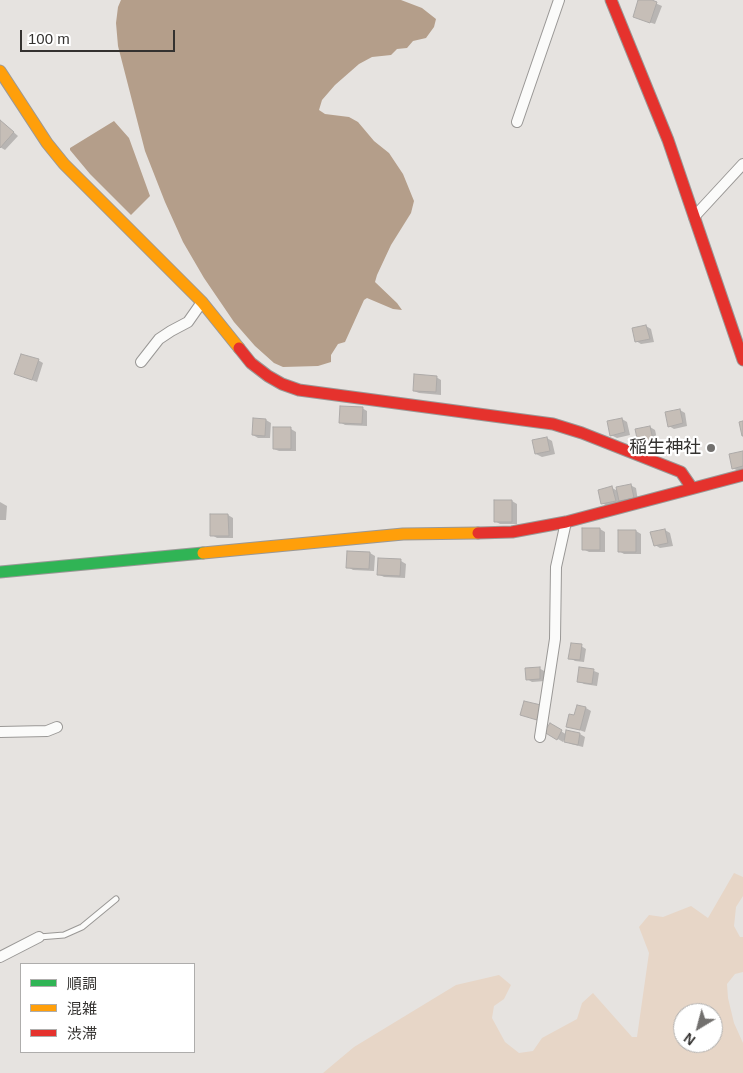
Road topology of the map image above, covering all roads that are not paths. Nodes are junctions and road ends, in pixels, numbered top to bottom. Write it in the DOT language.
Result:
graph roads {
  1 [pos="560,0"];
  2 [pos="611,0"];
  3 [pos="0,71"];
  4 [pos="517,122"];
  5 [pos="743,164"];
  6 [pos="694,217"];
  7 [pos="202,302"];
  8 [pos="743,360"];
  9 [pos="141,362"];
  10 [pos="743,475"];
  11 [pos="692,488"];
  12 [pos="566,522"];
  13 [pos="0,572"];
  14 [pos="56,727"];
  15 [pos="0,732"];
  16 [pos="540,736"];
  17 [pos="116,899"];
  18 [pos="39,937"];
  19 [pos="0,958"];
  1 -- 4 [label="street"];
  2 -- 6 [label="street"];
  3 -- 7 [label="street"];
  5 -- 6 [label="street"];
  6 -- 8 [label="street"];
  7 -- 9 [label="street"];
  7 -- 11 [label="street"];
  10 -- 11 [label="street"];
  11 -- 12 [label="street"];
  12 -- 13 [label="street"];
  12 -- 16 [label="street"];
  14 -- 15 [label="street"];
  17 -- 18 [label="lane"];
  18 -- 19 [label="street"];
}
